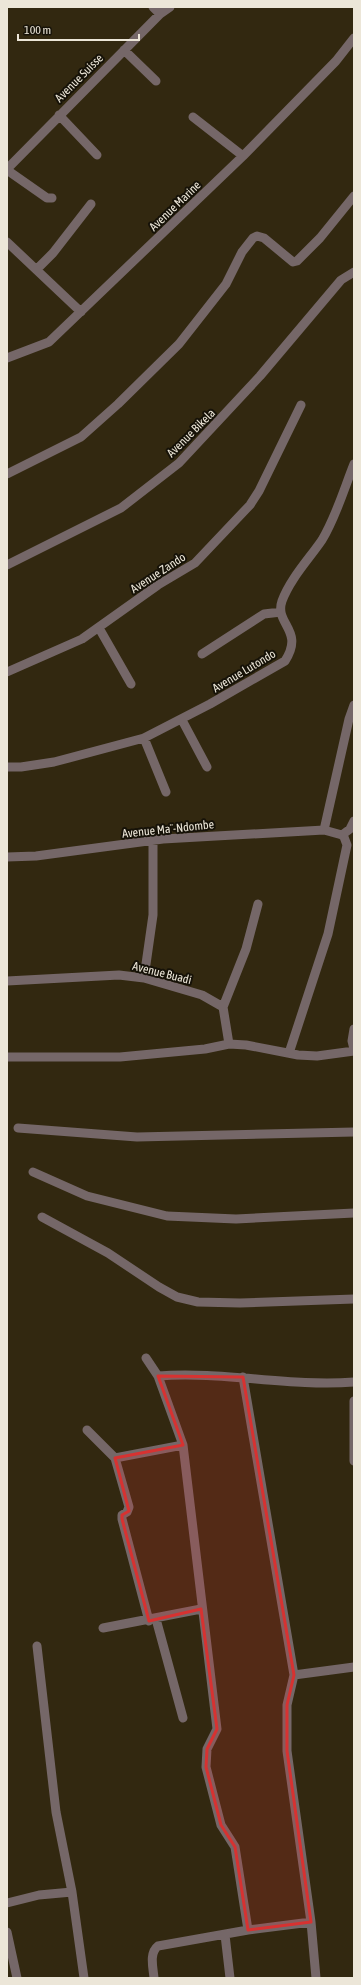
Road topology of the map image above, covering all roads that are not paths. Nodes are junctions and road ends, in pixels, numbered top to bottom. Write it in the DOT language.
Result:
graph roads {
  1 [pos="153,7"];
  2 [pos="170,7"];
  3 [pos="160,14"];
  4 [pos="354,38"];
  5 [pos="124,50"];
  6 [pos="156,81"];
  7 [pos="59,115"];
  8 [pos="192,117"];
  9 [pos="97,154"];
  10 [pos="243,156"];
  11 [pos="7,169"];
  12 [pos="354,196"];
  13 [pos="52,198"];
  14 [pos="91,204"];
  15 [pos="7,242"];
  16 [pos="37,269"];
  17 [pos="354,272"];
  18 [pos="81,312"];
  19 [pos="7,358"];
  20 [pos="301,405"];
  21 [pos="354,464"];
  22 [pos="7,474"];
  23 [pos="7,565"];
  24 [pos="281,612"];
  25 [pos="99,628"];
  26 [pos="202,654"];
  27 [pos="7,672"];
  28 [pos="131,684"];
  29 [pos="354,705"];
  30 [pos="182,720"];
  31 [pos="144,738"];
  32 [pos="7,767"];
  33 [pos="207,767"];
  34 [pos="166,792"];
  35 [pos="354,821"];
  36 [pos="327,830"];
  37 [pos="354,835"];
  38 [pos="343,836"];
  39 [pos="154,841"];
  40 [pos="7,857"];
  41 [pos="258,904"];
  42 [pos="144,978"];
  43 [pos="7,981"];
  44 [pos="223,1007"];
  45 [pos="354,1029"];
  46 [pos="229,1044"];
  47 [pos="354,1050"];
  48 [pos="289,1053"];
  49 [pos="7,1057"];
  50 [pos="18,1128"];
  51 [pos="354,1132"];
  52 [pos="33,1172"];
  53 [pos="354,1213"];
  54 [pos="42,1217"];
  55 [pos="354,1299"];
  56 [pos="146,1358"];
  57 [pos="158,1376"];
  58 [pos="243,1377"];
  59 [pos="354,1382"];
  60 [pos="354,1401"];
  61 [pos="87,1430"];
  62 [pos="183,1444"];
  63 [pos="116,1458"];
  64 [pos="354,1462"];
  65 [pos="201,1609"];
  66 [pos="153,1620"];
  67 [pos="103,1628"];
  68 [pos="37,1646"];
  69 [pos="354,1667"];
  70 [pos="294,1675"];
  71 [pos="183,1718"];
  72 [pos="72,1892"];
  73 [pos="7,1903"];
  74 [pos="311,1922"];
  75 [pos="248,1930"];
  76 [pos="7,1932"];
  77 [pos="225,1935"];
  78 [pos="16,1978"];
  79 [pos="84,1978"];
  80 [pos="154,1978"];
  81 [pos="230,1978"];
  82 [pos="316,1978"];
  1 -- 3 [label="street"];
  2 -- 3 [label="street, Avenue Suisse"];
  3 -- 5 [label="street, Avenue Suisse"];
  4 -- 10 [label="street, Avenue Marine"];
  5 -- 6 [label="street"];
  5 -- 7 [label="street, Avenue Suisse"];
  7 -- 9 [label="street"];
  7 -- 11 [label="street, Avenue Suisse"];
  8 -- 10 [label="street"];
  10 -- 18 [label="street, Avenue Marine"];
  11 -- 13 [label="street"];
  12 -- 22 [label="street"];
  14 -- 16 [label="street"];
  15 -- 16 [label="street"];
  16 -- 18 [label="street"];
  17 -- 23 [label="street, Avenue Bikela"];
  18 -- 19 [label="street, Avenue Marine"];
  20 -- 25 [label="street, Avenue Zando"];
  21 -- 24 [label="street"];
  24 -- 26 [label="street"];
  24 -- 30 [label="street, Avenue Lutondo"];
  25 -- 27 [label="street, Avenue Zando"];
  25 -- 28 [label="street"];
  29 -- 36 [label="street"];
  30 -- 31 [label="street, Avenue Lutondo"];
  30 -- 33 [label="street"];
  31 -- 32 [label="street, Avenue Lutondo"];
  31 -- 34 [label="street"];
  35 -- 38 [label="street"];
  36 -- 38 [label="street"];
  36 -- 39 [label="street, Avenue Ma¨-Ndombe"];
  37 -- 38 [label="street"];
  38 -- 48 [label="street"];
  39 -- 40 [label="street, Avenue Ma¨-Ndombe"];
  39 -- 42 [label="street"];
  41 -- 44 [label="street"];
  42 -- 43 [label="street, Avenue Buadi"];
  42 -- 44 [label="street, Avenue Buadi"];
  44 -- 46 [label="street"];
  45 -- 47 [label="street"];
  46 -- 48 [label="street"];
  46 -- 49 [label="street"];
  47 -- 48 [label="street"];
  50 -- 51 [label="street"];
  52 -- 53 [label="street"];
  54 -- 55 [label="street"];
  56 -- 57 [label="street"];
  57 -- 58 [label="street"];
  57 -- 62 [label="street"];
  58 -- 59 [label="street"];
  58 -- 70 [label="street"];
  60 -- 64 [label="street"];
  61 -- 63 [label="street"];
  62 -- 63 [label="street"];
  62 -- 65 [label="street"];
  63 -- 66 [label="street"];
  65 -- 66 [label="street"];
  65 -- 75 [label="street"];
  66 -- 67 [label="street"];
  66 -- 71 [label="street"];
  68 -- 72 [label="street"];
  69 -- 70 [label="street"];
  70 -- 74 [label="street"];
  72 -- 73 [label="street"];
  72 -- 79 [label="street"];
  74 -- 75 [label="street"];
  74 -- 82 [label="street"];
  75 -- 77 [label="street"];
  76 -- 78 [label="street"];
  77 -- 80 [label="street"];
  77 -- 81 [label="street"];
}
